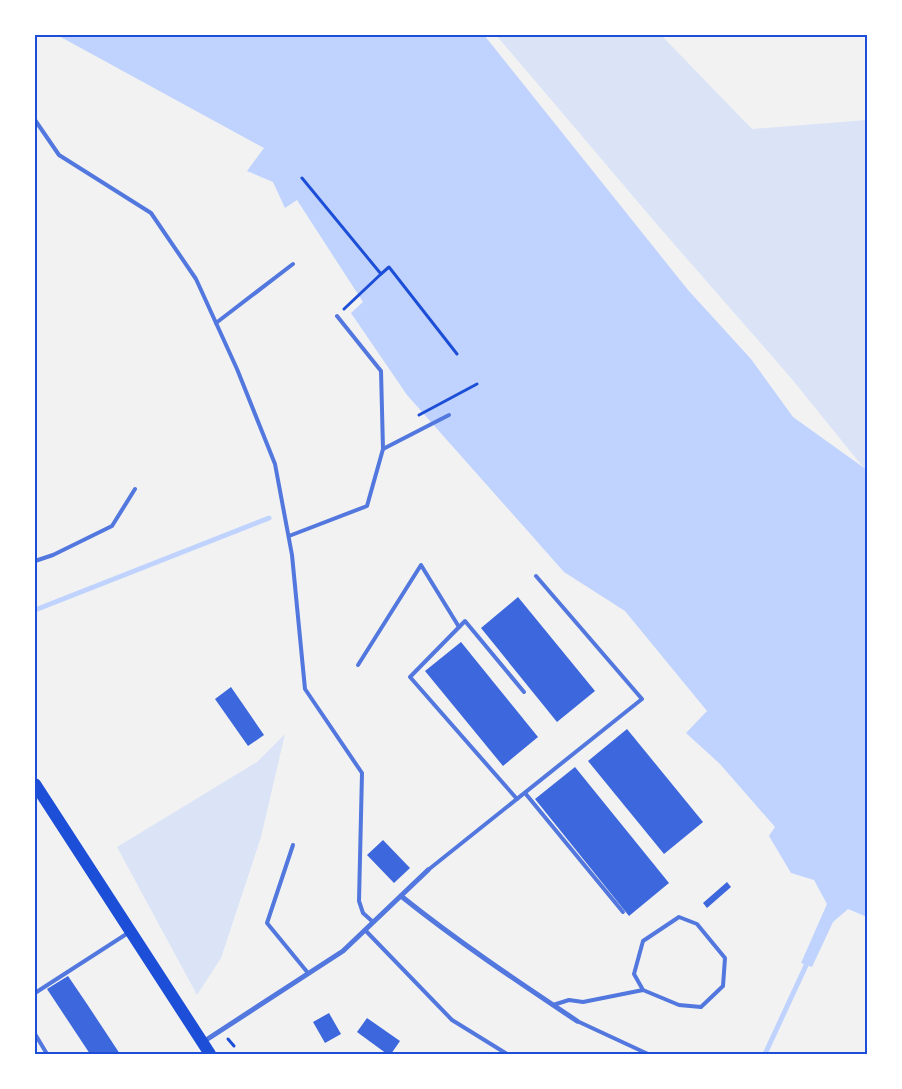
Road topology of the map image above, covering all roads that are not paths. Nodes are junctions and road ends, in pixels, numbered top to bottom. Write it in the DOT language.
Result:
graph roads {
  1 [pos="35,120"];
  2 [pos="293,264"];
  3 [pos="337,316"];
  4 [pos="216,323"];
  5 [pos="449,415"];
  6 [pos="383,449"];
  7 [pos="136,489"];
  8 [pos="289,536"];
  9 [pos="35,561"];
  10 [pos="536,576"];
  11 [pos="459,627"];
  12 [pos="358,665"];
  13 [pos="524,692"];
  14 [pos="35,784"];
  15 [pos="525,793"];
  16 [pos="517,799"];
  17 [pos="292,846"];
  18 [pos="428,870"];
  19 [pos="401,896"];
  20 [pos="623,912"];
  21 [pos="373,922"];
  22 [pos="365,930"];
  23 [pos="130,931"];
  24 [pos="308,973"];
  25 [pos="643,990"];
  26 [pos="35,993"];
  27 [pos="553,1005"];
  28 [pos="576,1021"];
  29 [pos="35,1034"];
  30 [pos="202,1042"];
  31 [pos="48,1054"];
  32 [pos="210,1054"];
  33 [pos="507,1054"];
  34 [pos="648,1054"];
  1 -- 4 [label="lane"];
  2 -- 4 [label="lane"];
  3 -- 6 [label="lane"];
  4 -- 8 [label="lane"];
  5 -- 6 [label="lane"];
  6 -- 8 [label="lane"];
  7 -- 9 [label="lane"];
  8 -- 21 [label="lane"];
  10 -- 15 [label="lane"];
  11 -- 12 [label="lane"];
  11 -- 13 [label="lane"];
  11 -- 16 [label="lane"];
  14 -- 23 [label="main road"];
  15 -- 16 [label="lane"];
  15 -- 20 [label="lane"];
  16 -- 18 [label="lane"];
  17 -- 24 [label="lane"];
  18 -- 19 [label="street"];
  19 -- 21 [label="street"];
  19 -- 27 [label="street"];
  21 -- 22 [label="street"];
  22 -- 24 [label="street"];
  22 -- 33 [label="lane"];
  23 -- 26 [label="lane"];
  23 -- 30 [label="main road"];
  24 -- 30 [label="street"];
  25 -- 25 [label="lane"];
  25 -- 27 [label="lane"];
  27 -- 28 [label="street"];
  28 -- 34 [label="lane"];
  29 -- 31 [label="lane"];
  30 -- 32 [label="main road"];
}
